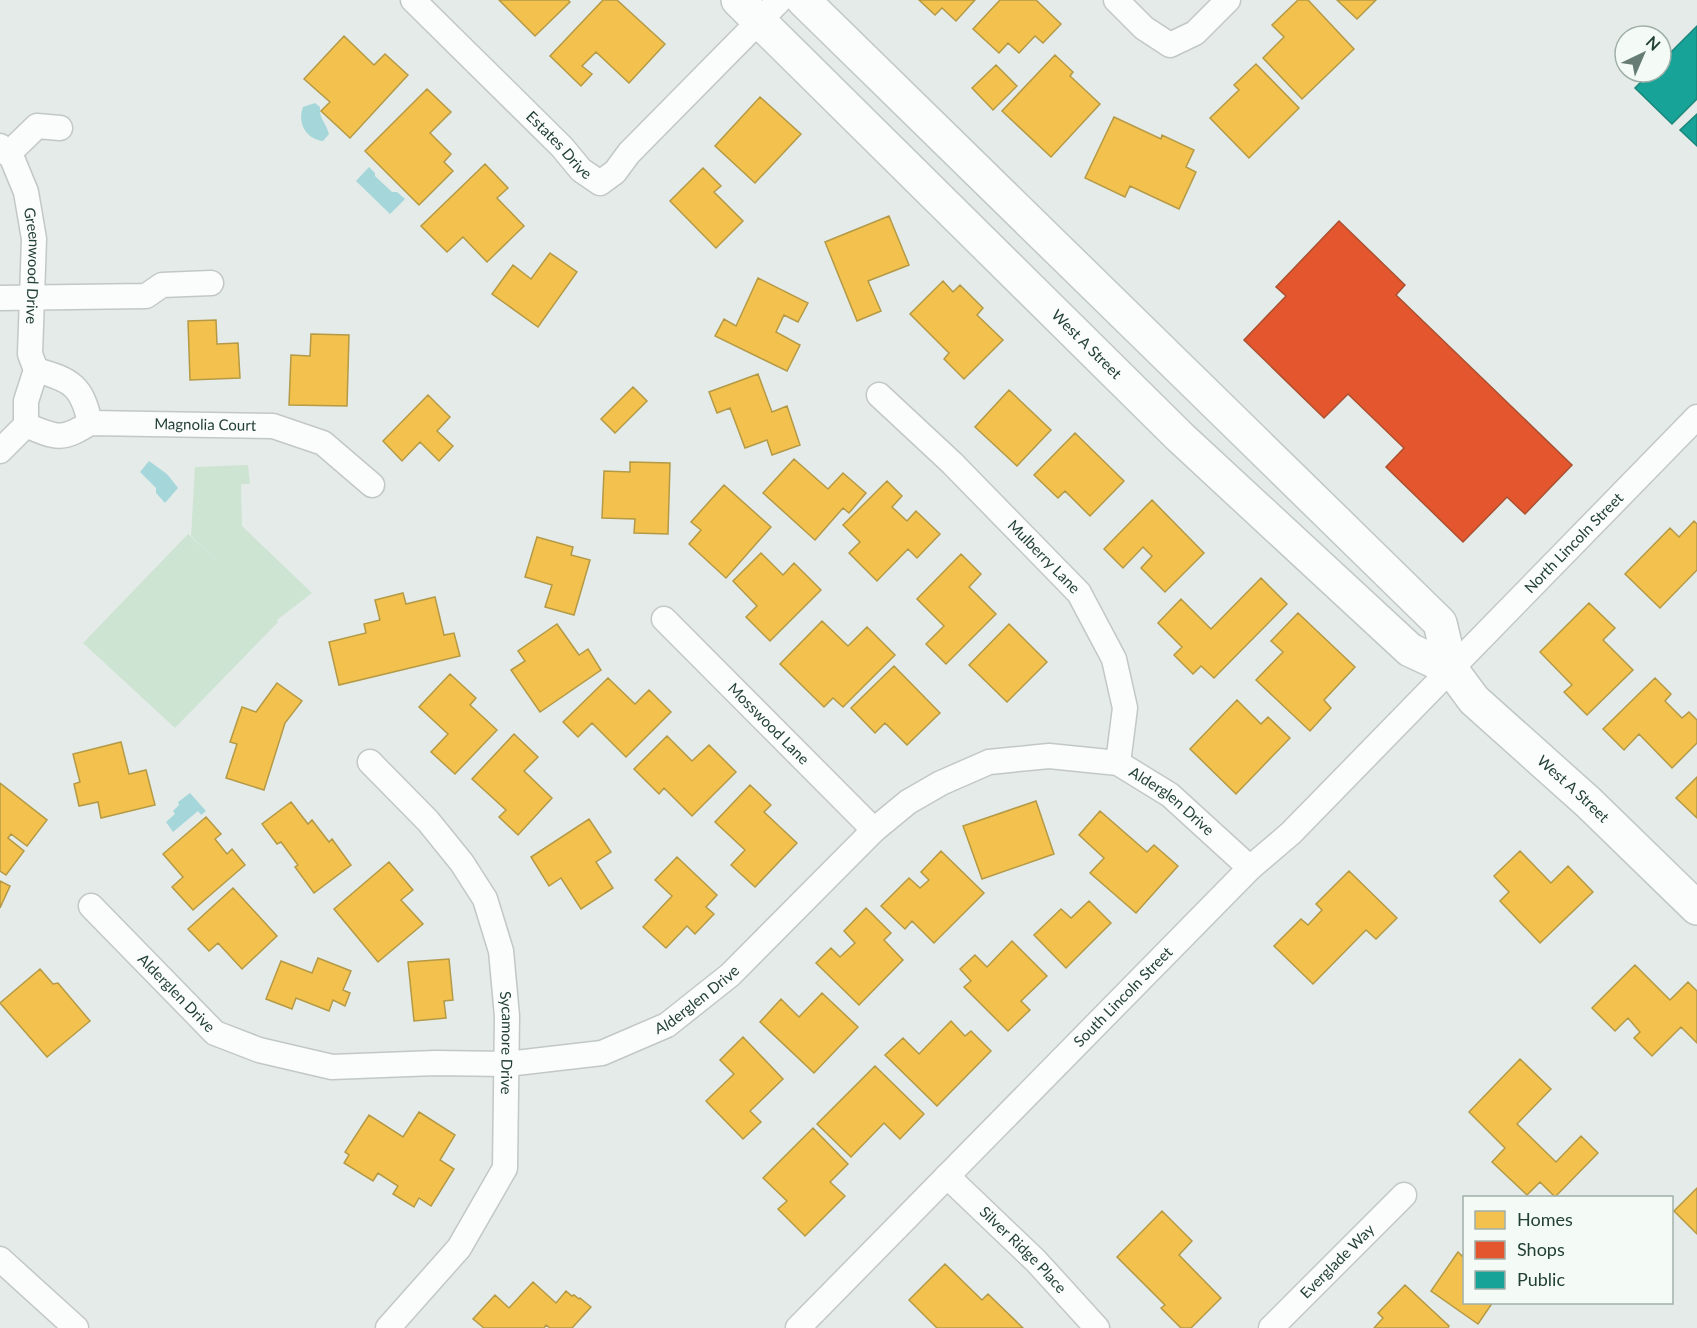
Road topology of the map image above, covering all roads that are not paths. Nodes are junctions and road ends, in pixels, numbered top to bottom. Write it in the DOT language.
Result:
graph roads {
  1 [pos="413,0"];
  2 [pos="802,0"];
  3 [pos="1116,0"];
  4 [pos="1228,0"];
  5 [pos="759,7"];
  6 [pos="60,128"];
  7 [pos="4,150"];
  8 [pos="210,283"];
  9 [pos="0,298"];
  10 [pos="31,298"];
  11 [pos="36,370"];
  12 [pos="879,395"];
  13 [pos="90,423"];
  14 [pos="26,425"];
  15 [pos="1692,433"];
  16 [pos="0,452"];
  17 [pos="372,485"];
  18 [pos="664,620"];
  19 [pos="1451,669"];
  20 [pos="369,762"];
  21 [pos="1118,763"];
  22 [pos="874,830"];
  23 [pos="1250,868"];
  24 [pos="91,906"];
  25 [pos="1697,908"];
  26 [pos="507,1064"];
  27 [pos="946,1176"];
  28 [pos="1404,1195"];
  29 [pos="0,1259"];
  30 [pos="76,1328"];
  31 [pos="387,1328"];
  32 [pos="798,1328"];
  33 [pos="1097,1328"];
  34 [pos="1271,1328"];
  1 -- 5 [label="street, Estates Drive"];
  2 -- 19 [label="main road, West A Street"];
  3 -- 4 [label="street"];
  5 -- 19 [label="main road, West A Street"];
  6 -- 7 [label="street"];
  7 -- 10 [label="street, Greenwood Drive"];
  8 -- 10 [label="street"];
  9 -- 10 [label="street"];
  10 -- 11 [label="street, Greenwood Drive"];
  11 -- 13 [label="street"];
  11 -- 14 [label="street, Greenwood Drive"];
  12 -- 21 [label="street, Mulberry Lane"];
  13 -- 14 [label="street, Magnolia Court"];
  13 -- 17 [label="street, Magnolia Court"];
  14 -- 16 [label="street"];
  15 -- 19 [label="street, North Lincoln Street"];
  18 -- 22 [label="street, Mosswood Lane"];
  19 -- 23 [label="street, South Lincoln Street"];
  19 -- 25 [label="main road, West A Street"];
  20 -- 26 [label="street, Sycamore Drive"];
  21 -- 22 [label="street, Alderglen Drive"];
  21 -- 23 [label="street, Alderglen Drive"];
  22 -- 26 [label="street, Alderglen Drive"];
  23 -- 27 [label="street, South Lincoln Street"];
  24 -- 26 [label="street, Alderglen Drive"];
  26 -- 31 [label="street, Sycamore Drive"];
  27 -- 32 [label="street, South Lincoln Street"];
  27 -- 33 [label="street, Silver Ridge Place"];
  28 -- 34 [label="street, Everglade Way"];
  29 -- 30 [label="street"];
}
